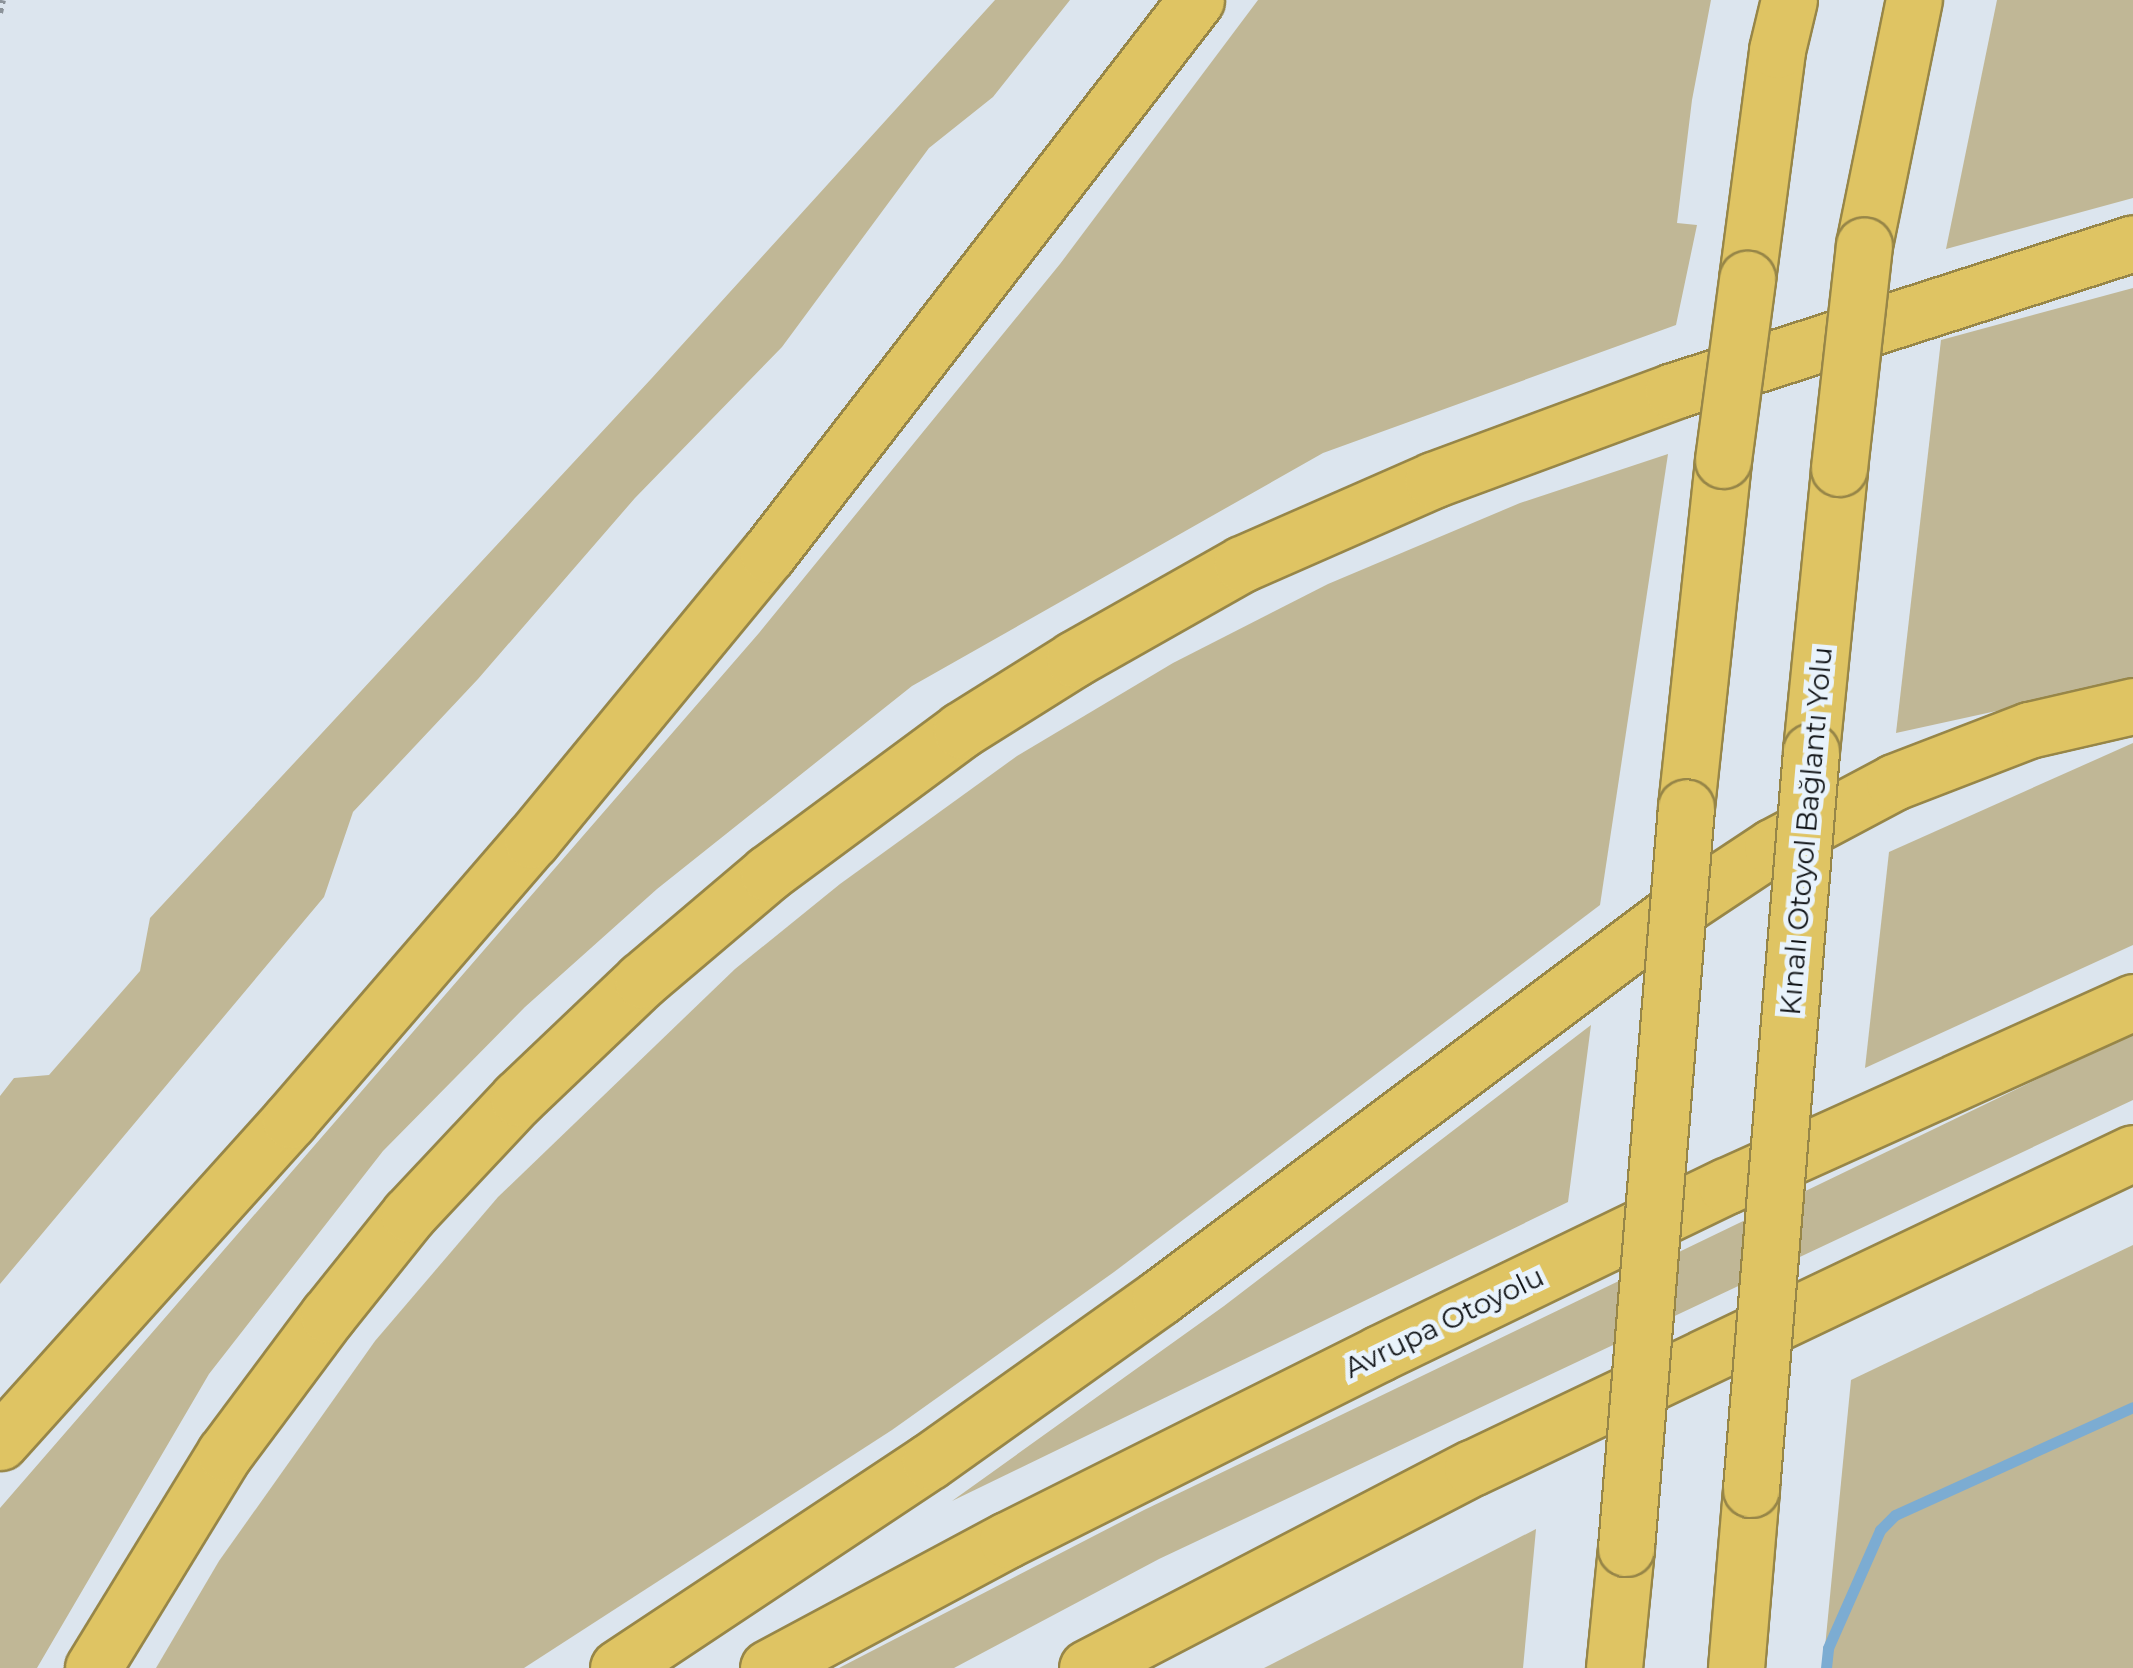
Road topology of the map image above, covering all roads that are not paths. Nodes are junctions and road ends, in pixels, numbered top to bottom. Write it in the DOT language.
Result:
graph roads {
  1 [pos="1196,0"];
  2 [pos="1789,0"];
  3 [pos="1914,0"];
  4 [pos="2133,242"];
  5 [pos="2133,706"];
  6 [pos="2133,1002"];
  7 [pos="2133,1153"];
  8 [pos="0,1442"];
  9 [pos="94,1668"];
  10 [pos="618,1668"];
  11 [pos="768,1668"];
  12 [pos="1087,1668"];
  13 [pos="1614,1668"];
  14 [pos="1736,1668"];
  1 -- 8 [label="highway"];
  2 -- 13 [label="highway, bridge"];
  3 -- 14 [label="highway, Kınalı Otoyol Bağlantı Yolu, bridge"];
  4 -- 9 [label="highway"];
  5 -- 10 [label="highway"];
  6 -- 11 [label="highway, Avrupa Otoyolu"];
  7 -- 12 [label="highway"];
}
